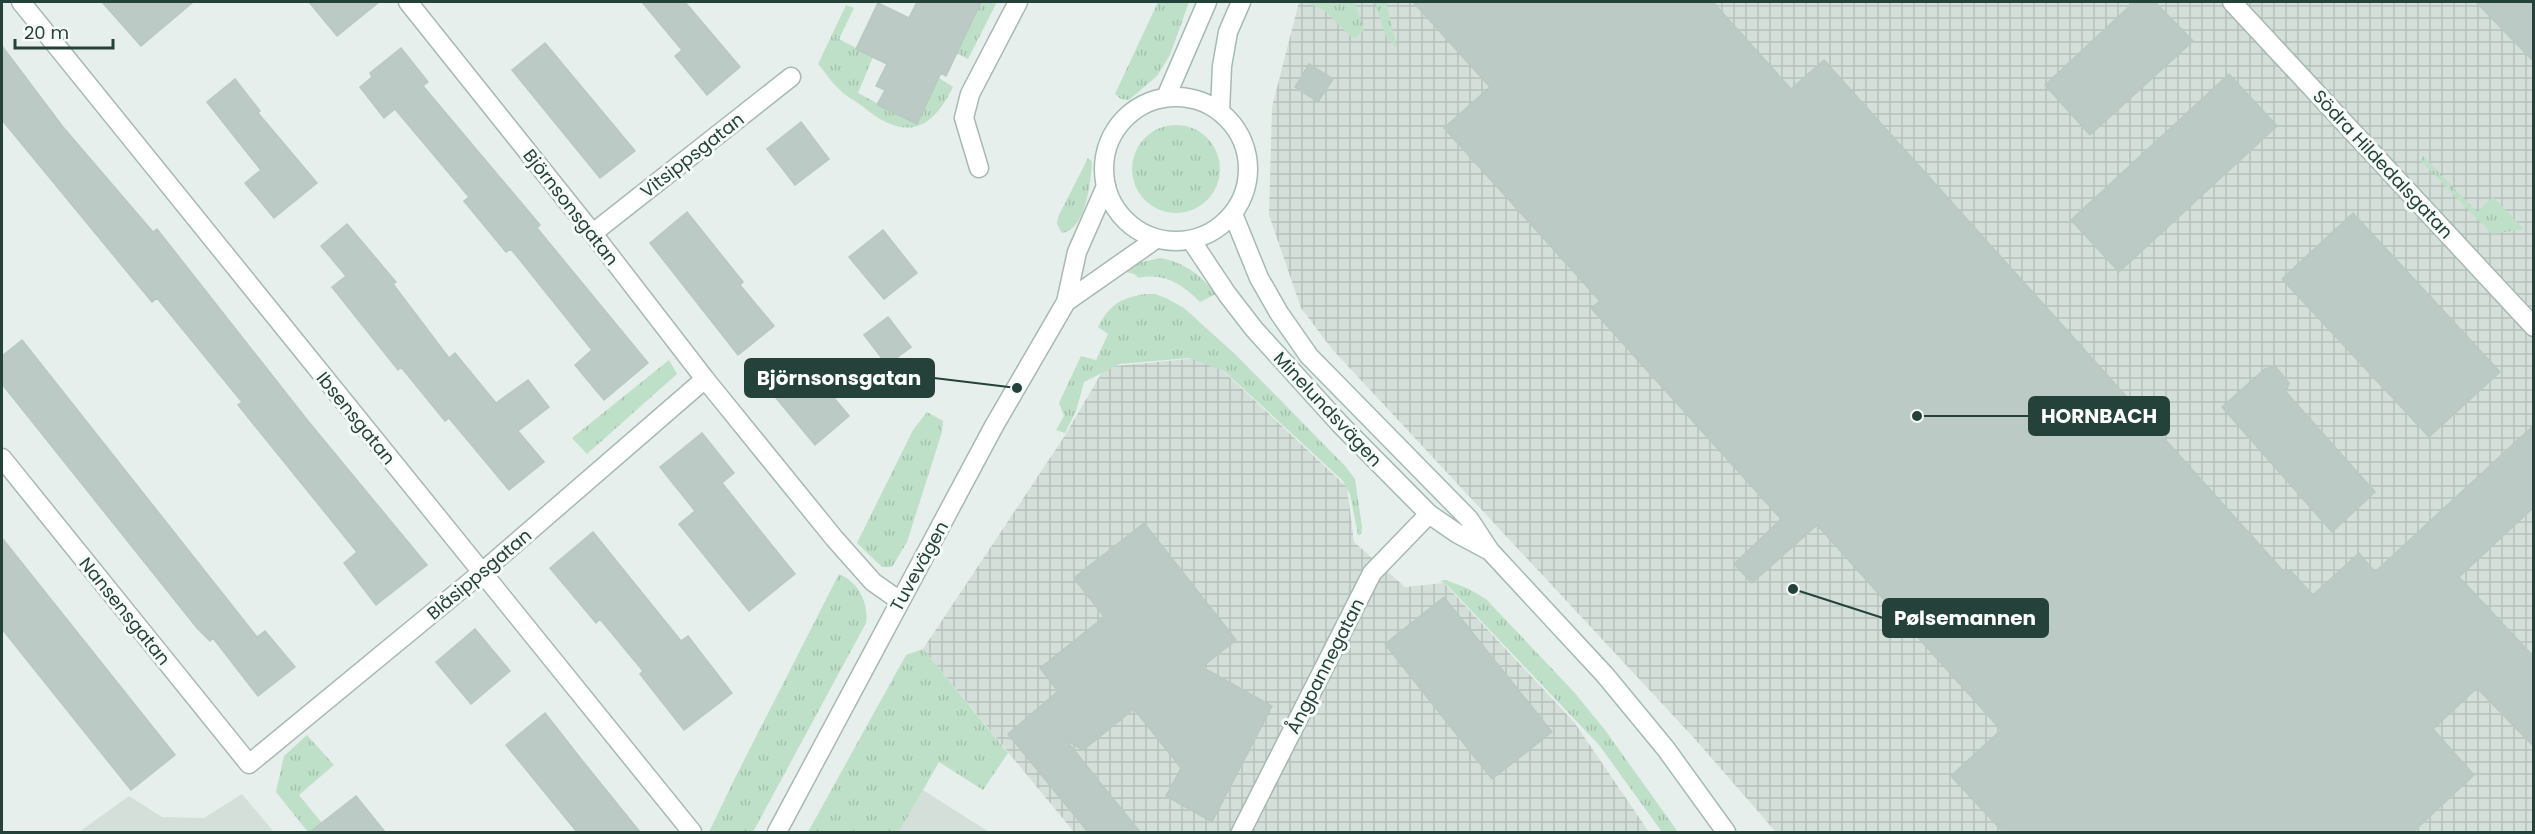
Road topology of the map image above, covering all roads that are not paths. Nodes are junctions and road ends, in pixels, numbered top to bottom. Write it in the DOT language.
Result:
graph roads {
  1 [pos="21,2"];
  2 [pos="408,2"];
  3 [pos="1018,2"];
  4 [pos="1207,2"];
  5 [pos="1241,2"];
  6 [pos="2232,2"];
  7 [pos="791,77"];
  8 [pos="1166,97"];
  9 [pos="1220,111"];
  10 [pos="979,168"];
  11 [pos="1106,186"];
  12 [pos="1233,214"];
  13 [pos="593,233"];
  14 [pos="1156,239"];
  15 [pos="1191,240"];
  16 [pos="1066,302"];
  17 [pos="2534,327"];
  18 [pos="705,380"];
  19 [pos="2,458"];
  20 [pos="1429,513"];
  21 [pos="1490,551"];
  22 [pos="481,573"];
  23 [pos="900,601"];
  24 [pos="249,764"];
  25 [pos="692,832"];
  26 [pos="777,832"];
  27 [pos="1241,832"];
  28 [pos="1725,832"];
  1 -- 22 [label="street, Ibsensgatan"];
  2 -- 13 [label="street, Björnsonsgatan"];
  3 -- 10 [label="street"];
  4 -- 8 [label="street"];
  5 -- 9 [label="street"];
  6 -- 17 [label="street, Södra Hildedalsgatan"];
  7 -- 13 [label="street, Vitsippsgatan"];
  8 -- 9 [label="street, Tuvevägen"];
  8 -- 11 [label="street, Tuvevägen"];
  9 -- 12 [label="street, Tuvevägen"];
  11 -- 14 [label="street, Tuvevägen"];
  11 -- 16 [label="street, Tuvevägen"];
  12 -- 15 [label="street, Tuvevägen"];
  12 -- 21 [label="street, Minelundsvägen"];
  13 -- 18 [label="street, Björnsonsgatan"];
  14 -- 15 [label="street, Tuvevägen"];
  14 -- 16 [label="street, Tuvevägen"];
  15 -- 20 [label="street, Minelundsvägen"];
  16 -- 23 [label="street, Tuvevägen"];
  18 -- 22 [label="street, Blåsippsgatan"];
  18 -- 23 [label="street, Björnsonsgatan"];
  19 -- 24 [label="street, Nansensgatan"];
  20 -- 21 [label="street, Minelundsvägen"];
  20 -- 27 [label="street, Ångpannegatan"];
  21 -- 28 [label="street, Minelundsvägen"];
  22 -- 24 [label="street, Blåsippsgatan"];
  22 -- 25 [label="street, Ibsensgatan"];
  23 -- 26 [label="street, Tuvevägen"];
}
